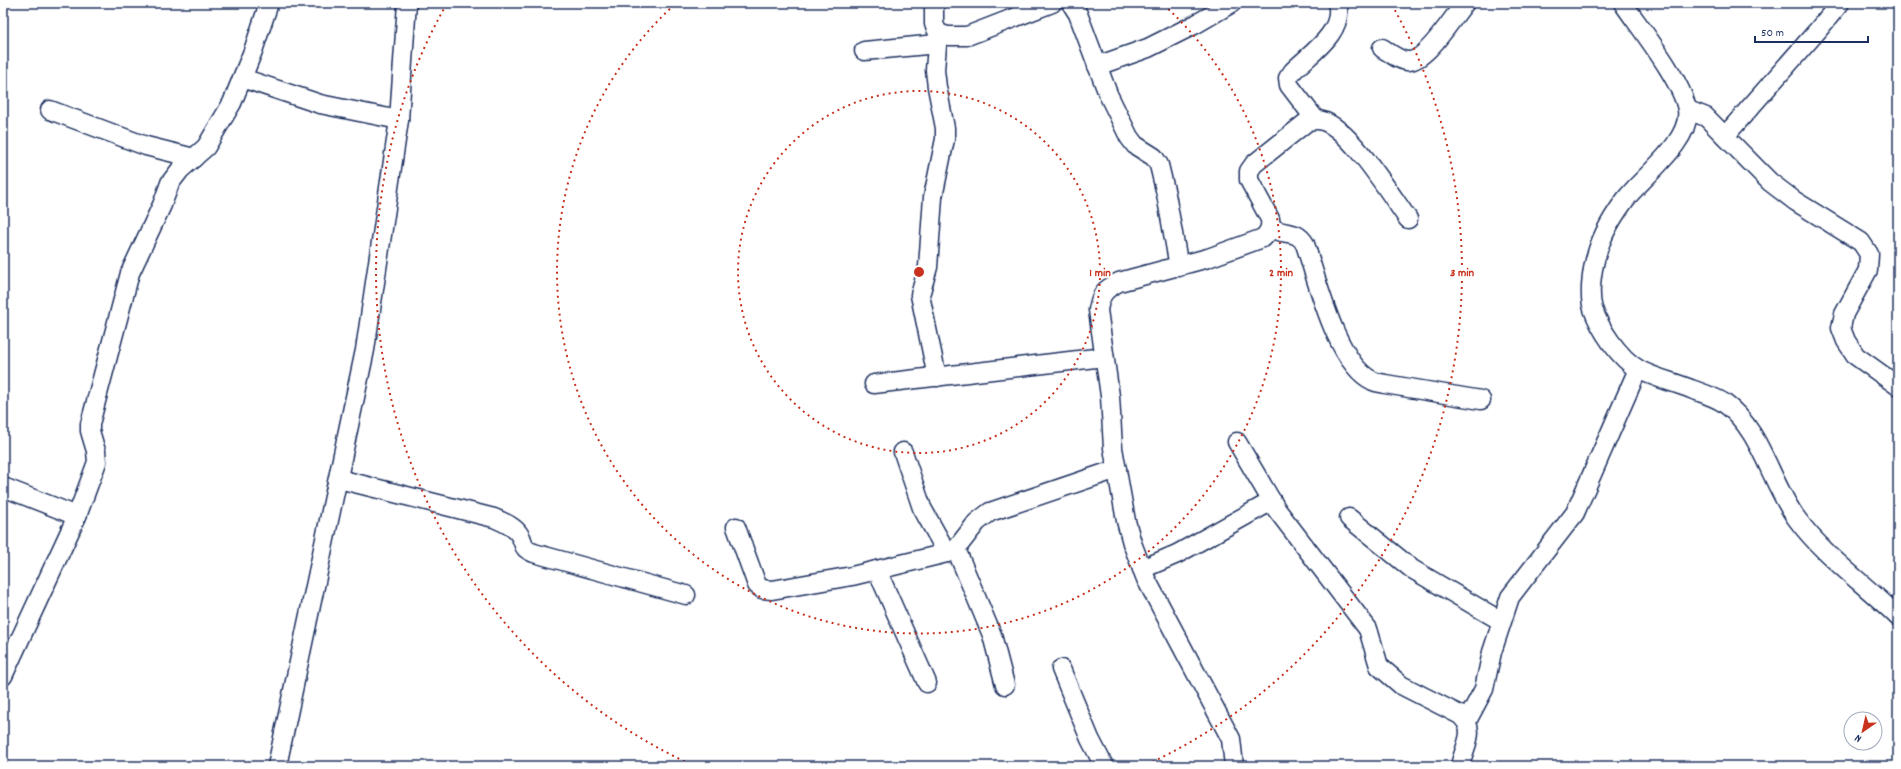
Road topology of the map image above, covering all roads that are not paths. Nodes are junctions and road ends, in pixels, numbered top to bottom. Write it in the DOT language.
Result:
graph roads {
  1 [pos="269,3"];
  2 [pos="407,3"];
  3 [pos="934,3"];
  4 [pos="1052,3"];
  5 [pos="1071,3"];
  6 [pos="1232,3"];
  7 [pos="1337,3"];
  8 [pos="1465,3"];
  9 [pos="1623,3"];
  10 [pos="1840,3"];
  11 [pos="937,38"];
  12 [pos="1382,48"];
  13 [pos="864,51"];
  14 [pos="1097,66"];
  15 [pos="242,78"];
  16 [pos="50,110"];
  17 [pos="1688,110"];
  18 [pos="400,120"];
  19 [pos="1315,120"];
  20 [pos="1725,136"];
  21 [pos="194,158"];
  22 [pos="1408,219"];
  23 [pos="1271,227"];
  24 [pos="1179,267"];
  25 [pos="1104,357"];
  26 [pos="1638,369"];
  27 [pos="937,377"];
  28 [pos="874,384"];
  29 [pos="1898,386"];
  30 [pos="1481,400"];
  31 [pos="1237,442"];
  32 [pos="903,452"];
  33 [pos="1117,469"];
  34 [pos="338,479"];
  35 [pos="3,487"];
  36 [pos="1272,501"];
  37 [pos="77,516"];
  38 [pos="1349,518"];
  39 [pos="736,527"];
  40 [pos="951,551"];
  41 [pos="1142,569"];
  42 [pos="877,570"];
  43 [pos="686,595"];
  44 [pos="1898,617"];
  45 [pos="1501,621"];
  46 [pos="1061,669"];
  47 [pos="3,676"];
  48 [pos="927,683"];
  49 [pos="1005,685"];
  50 [pos="1467,721"];
  51 [pos="278,766"];
  52 [pos="1104,766"];
  53 [pos="1234,766"];
  54 [pos="1460,766"];
  1 -- 15 [label="street"];
  2 -- 18 [label="street"];
  3 -- 11 [label="street"];
  4 -- 11 [label="street"];
  5 -- 14 [label="street"];
  6 -- 14 [label="street"];
  7 -- 19 [label="street"];
  8 -- 12 [label="street"];
  9 -- 17 [label="street"];
  10 -- 20 [label="street"];
  11 -- 13 [label="street"];
  11 -- 27 [label="street"];
  14 -- 24 [label="street"];
  15 -- 18 [label="street"];
  15 -- 21 [label="street"];
  16 -- 21 [label="street"];
  17 -- 20 [label="street"];
  17 -- 26 [label="street"];
  18 -- 34 [label="street"];
  19 -- 22 [label="street"];
  19 -- 23 [label="street"];
  20 -- 29 [label="street"];
  21 -- 37 [label="street"];
  23 -- 24 [label="street"];
  23 -- 30 [label="street"];
  24 -- 25 [label="street"];
  25 -- 27 [label="street"];
  25 -- 33 [label="street"];
  26 -- 44 [label="street"];
  26 -- 45 [label="street"];
  27 -- 28 [label="street"];
  31 -- 36 [label="street"];
  32 -- 40 [label="street"];
  33 -- 40 [label="street"];
  33 -- 41 [label="street"];
  34 -- 43 [label="street"];
  34 -- 51 [label="street"];
  35 -- 37 [label="street"];
  36 -- 41 [label="street"];
  36 -- 50 [label="street"];
  37 -- 47 [label="street"];
  38 -- 45 [label="street"];
  39 -- 42 [label="street"];
  40 -- 42 [label="street"];
  40 -- 49 [label="street"];
  41 -- 53 [label="street"];
  42 -- 48 [label="street"];
  45 -- 50 [label="street"];
  46 -- 52 [label="street"];
  50 -- 54 [label="street"];
}
